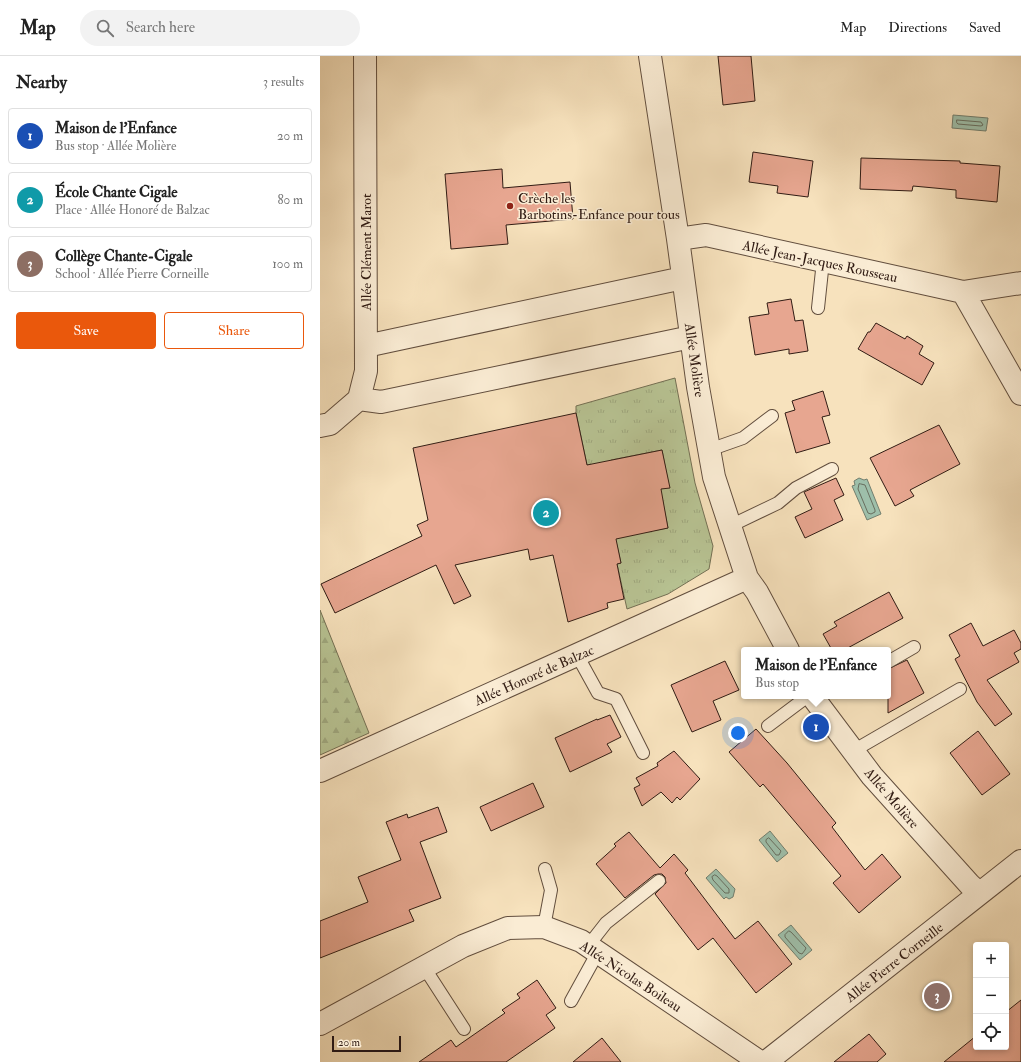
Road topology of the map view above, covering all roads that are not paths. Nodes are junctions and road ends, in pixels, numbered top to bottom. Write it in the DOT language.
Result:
graph roads {
  1 [pos="365,56"];
  2 [pos="650,56"];
  3 [pos="678,239"];
  4 [pos="823,261"];
  5 [pos="683,278"];
  6 [pos="1021,283"];
  7 [pos="963,292"];
  8 [pos="818,308"];
  9 [pos="691,337"];
  10 [pos="366,346"];
  11 [pos="1021,394"];
  12 [pos="359,399"];
  13 [pos="772,416"];
  14 [pos="320,426"];
  15 [pos="709,450"];
  16 [pos="832,470"];
  17 [pos="730,526"];
  18 [pos="747,578"];
  19 [pos="786,647"];
  20 [pos="914,647"];
  21 [pos="576,656"];
  22 [pos="891,660"];
  23 [pos="960,689"];
  24 [pos="812,699"];
  25 [pos="816,699"];
  26 [pos="768,726"];
  27 [pos="853,751"];
  28 [pos="643,753"];
  29 [pos="320,771"];
  30 [pos="1021,862"];
  31 [pos="545,869"];
  32 [pos="659,881"];
  33 [pos="980,893"];
  34 [pos="544,928"];
  35 [pos="593,949"];
  36 [pos="424,967"];
  37 [pos="571,1001"];
  38 [pos="320,1024"];
  39 [pos="464,1029"];
  40 [pos="760,1062"];
  41 [pos="766,1062"];
  1 -- 10 [label="street, Allée Clément Marot"];
  2 -- 3 [label="street, Allée Molière"];
  3 -- 4 [label="street, Allée Jean-Jacques Rousseau"];
  3 -- 5 [label="street, Allée Molière"];
  4 -- 7 [label="street, Allée Jean-Jacques Rousseau"];
  4 -- 8 [label="lane"];
  5 -- 9 [label="street, Allée Molière"];
  5 -- 10 [label="street"];
  6 -- 7 [label="street, Allée Jean-Jacques Rousseau"];
  7 -- 11 [label="street"];
  9 -- 12 [label="street"];
  9 -- 15 [label="street, Allée Molière"];
  10 -- 12 [label="street, Allée Clément Marot"];
  12 -- 14 [label="street"];
  13 -- 15 [label="lane"];
  15 -- 17 [label="street, Allée Molière"];
  16 -- 17 [label="lane"];
  17 -- 18 [label="street, Allée Molière"];
  18 -- 19 [label="street, Allée Molière"];
  18 -- 21 [label="street, Allée Honoré de Balzac"];
  20 -- 22 [label="lane"];
  21 -- 28 [label="lane"];
  21 -- 29 [label="street, Allée Honoré de Balzac"];
  23 -- 27 [label="lane"];
  24 -- 26 [label="lane"];
  25 -- 27 [label="street, Allée Molière"];
  27 -- 33 [label="street, Allée Molière"];
  30 -- 33 [label="street, Allée Pierre Corneille"];
  31 -- 34 [label="lane"];
  32 -- 35 [label="lane"];
  33 -- 41 [label="street, Allée Pierre Corneille"];
  34 -- 35 [label="street, Allée Nicolas Boileau"];
  34 -- 36 [label="street, Allée Nicolas Boileau"];
  35 -- 37 [label="lane"];
  35 -- 40 [label="street, Allée Nicolas Boileau"];
  36 -- 38 [label="street, Allée Nicolas Boileau"];
  36 -- 39 [label="lane"];
}
